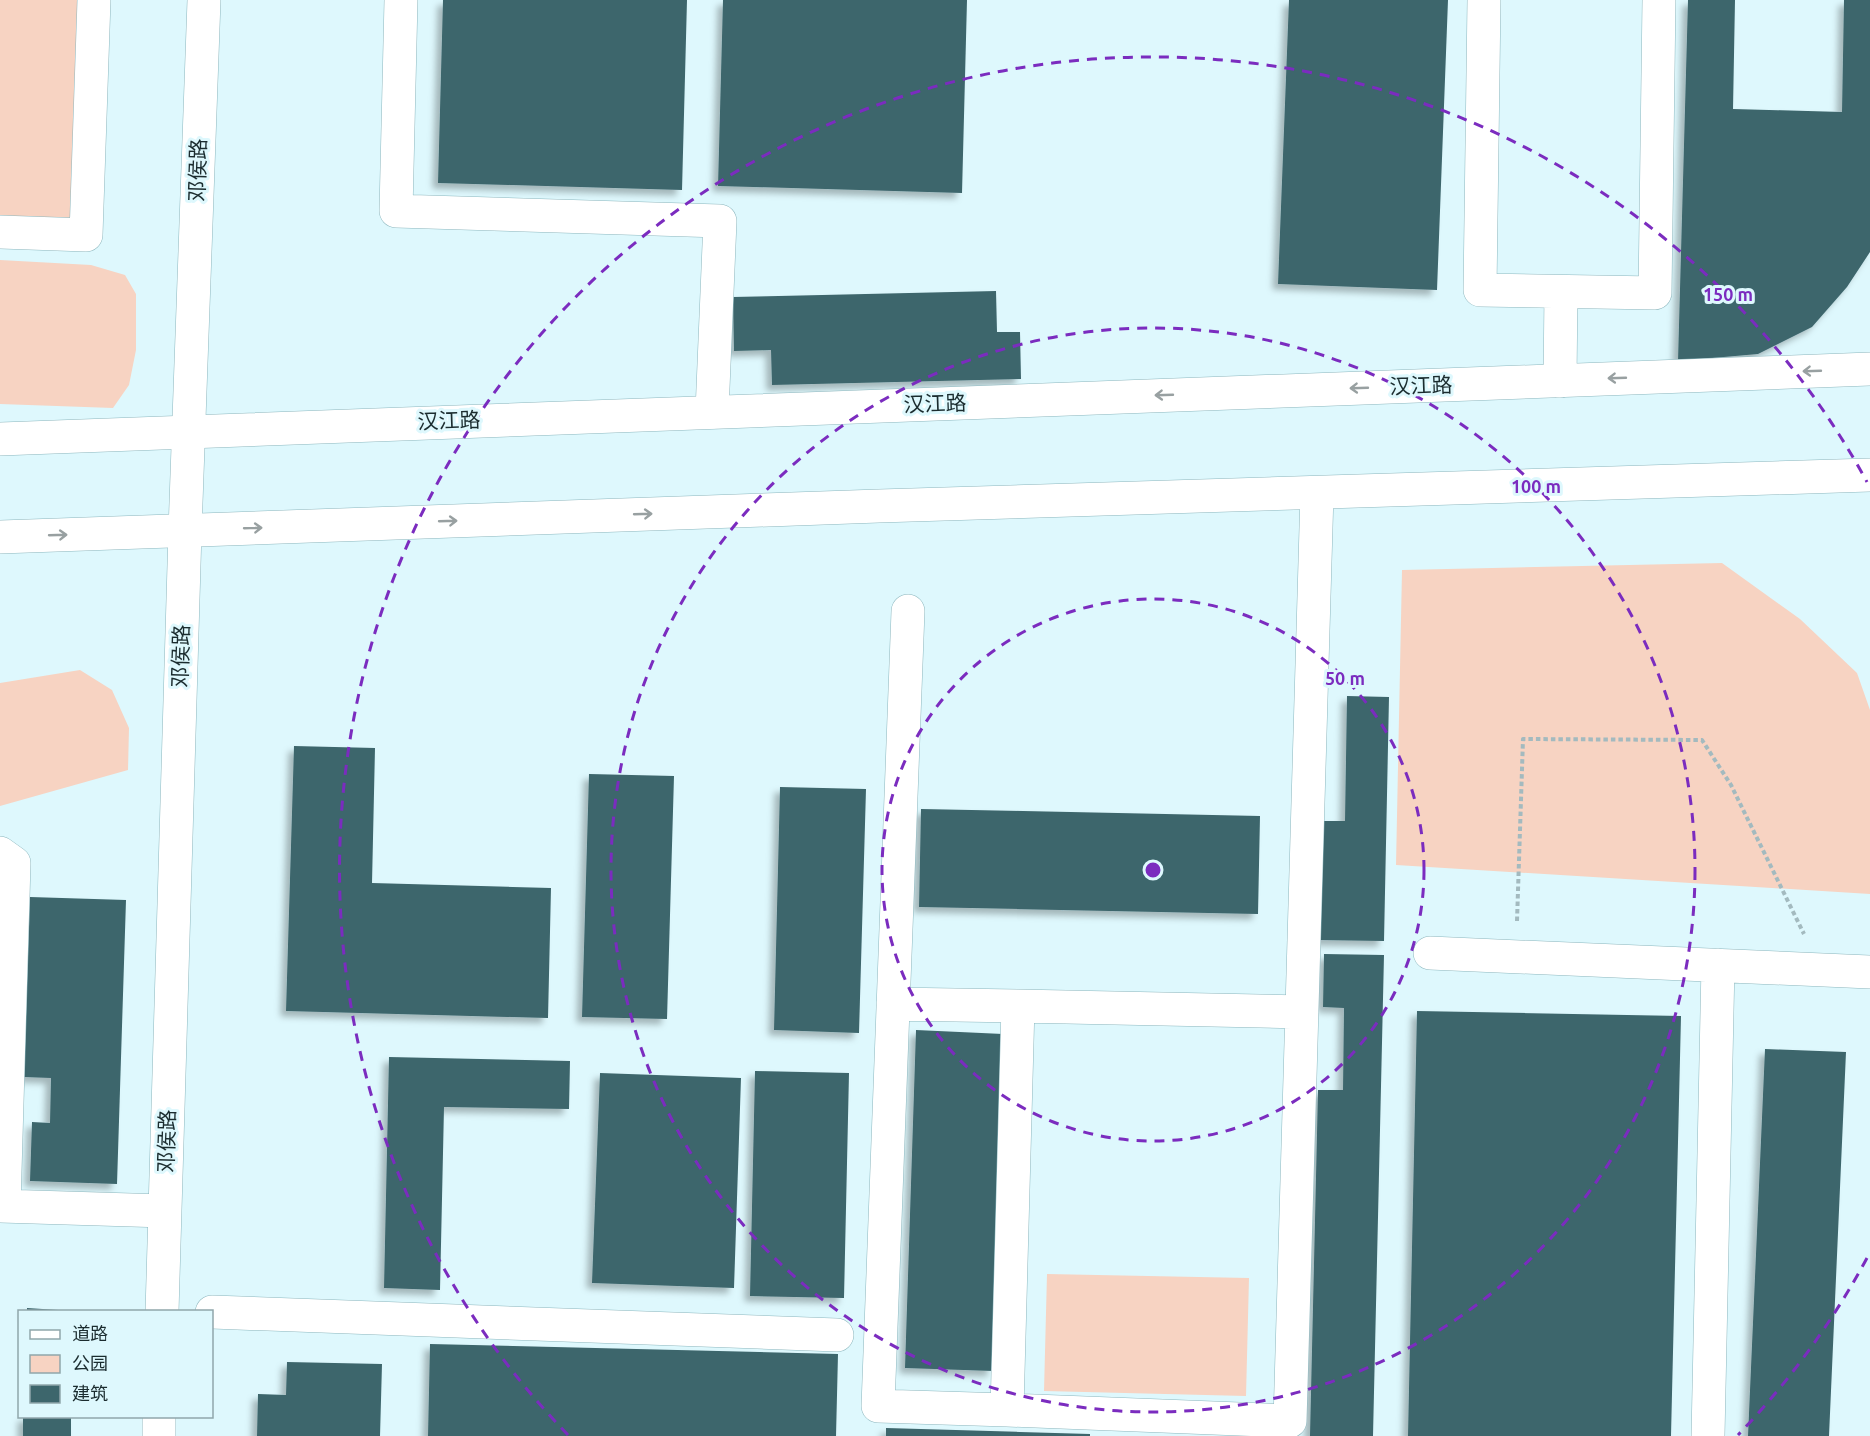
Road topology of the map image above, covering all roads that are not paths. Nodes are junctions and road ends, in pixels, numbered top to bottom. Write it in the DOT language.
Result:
graph roads {
  1 [pos="94,0"];
  2 [pos="204,0"];
  3 [pos="401,0"];
  4 [pos="1484,0"];
  5 [pos="1659,0"];
  6 [pos="0,232"];
  7 [pos="1561,292"];
  8 [pos="1869,369"];
  9 [pos="1560,381"];
  10 [pos="712,412"];
  11 [pos="188,431"];
  12 [pos="0,439"];
  13 [pos="1869,475"];
  14 [pos="1317,493"];
  15 [pos="185,531"];
  16 [pos="0,537"];
  17 [pos="908,611"];
  18 [pos="0,853"];
  19 [pos="1430,953"];
  20 [pos="1718,965"];
  21 [pos="5,971"];
  22 [pos="1870,972"];
  23 [pos="893,1004"];
  24 [pos="1018,1006"];
  25 [pos="1302,1012"];
  26 [pos="2,1206"];
  27 [pos="165,1212"];
  28 [pos="162,1310"];
  29 [pos="213,1312"];
  30 [pos="837,1335"];
  31 [pos="1007,1410"];
  32 [pos="159,1418"];
  33 [pos="159,1436"];
  34 [pos="1708,1436"];
  1 -- 6 [label="main road"];
  2 -- 11 [label="main road, 邓侯路"];
  3 -- 10 [label="main road"];
  4 -- 7 [label="main road"];
  5 -- 7 [label="main road"];
  7 -- 9 [label="main road"];
  8 -- 9 [label="main road, 汉江路, one-way"];
  9 -- 10 [label="main road, 汉江路, one-way"];
  10 -- 11 [label="main road, 汉江路"];
  11 -- 12 [label="main road, 汉江路"];
  11 -- 15 [label="main road, 邓侯路"];
  13 -- 14 [label="main road"];
  15 -- 14 [label="main road, one-way"];
  14 -- 25 [label="main road"];
  16 -- 15 [label="main road, one-way"];
  15 -- 27 [label="main road, 邓侯路"];
  17 -- 23 [label="main road"];
  18 -- 21 [label="main road"];
  19 -- 20 [label="main road"];
  20 -- 22 [label="main road"];
  20 -- 34 [label="main road"];
  21 -- 26 [label="main road"];
  23 -- 24 [label="main road"];
  23 -- 31 [label="main road"];
  24 -- 25 [label="main road"];
  24 -- 31 [label="main road"];
  25 -- 31 [label="main road"];
  26 -- 27 [label="main road"];
  27 -- 28 [label="main road, 邓侯路"];
  29 -- 30 [label="main road"];
  32 -- 33 [label="main road"];
}
